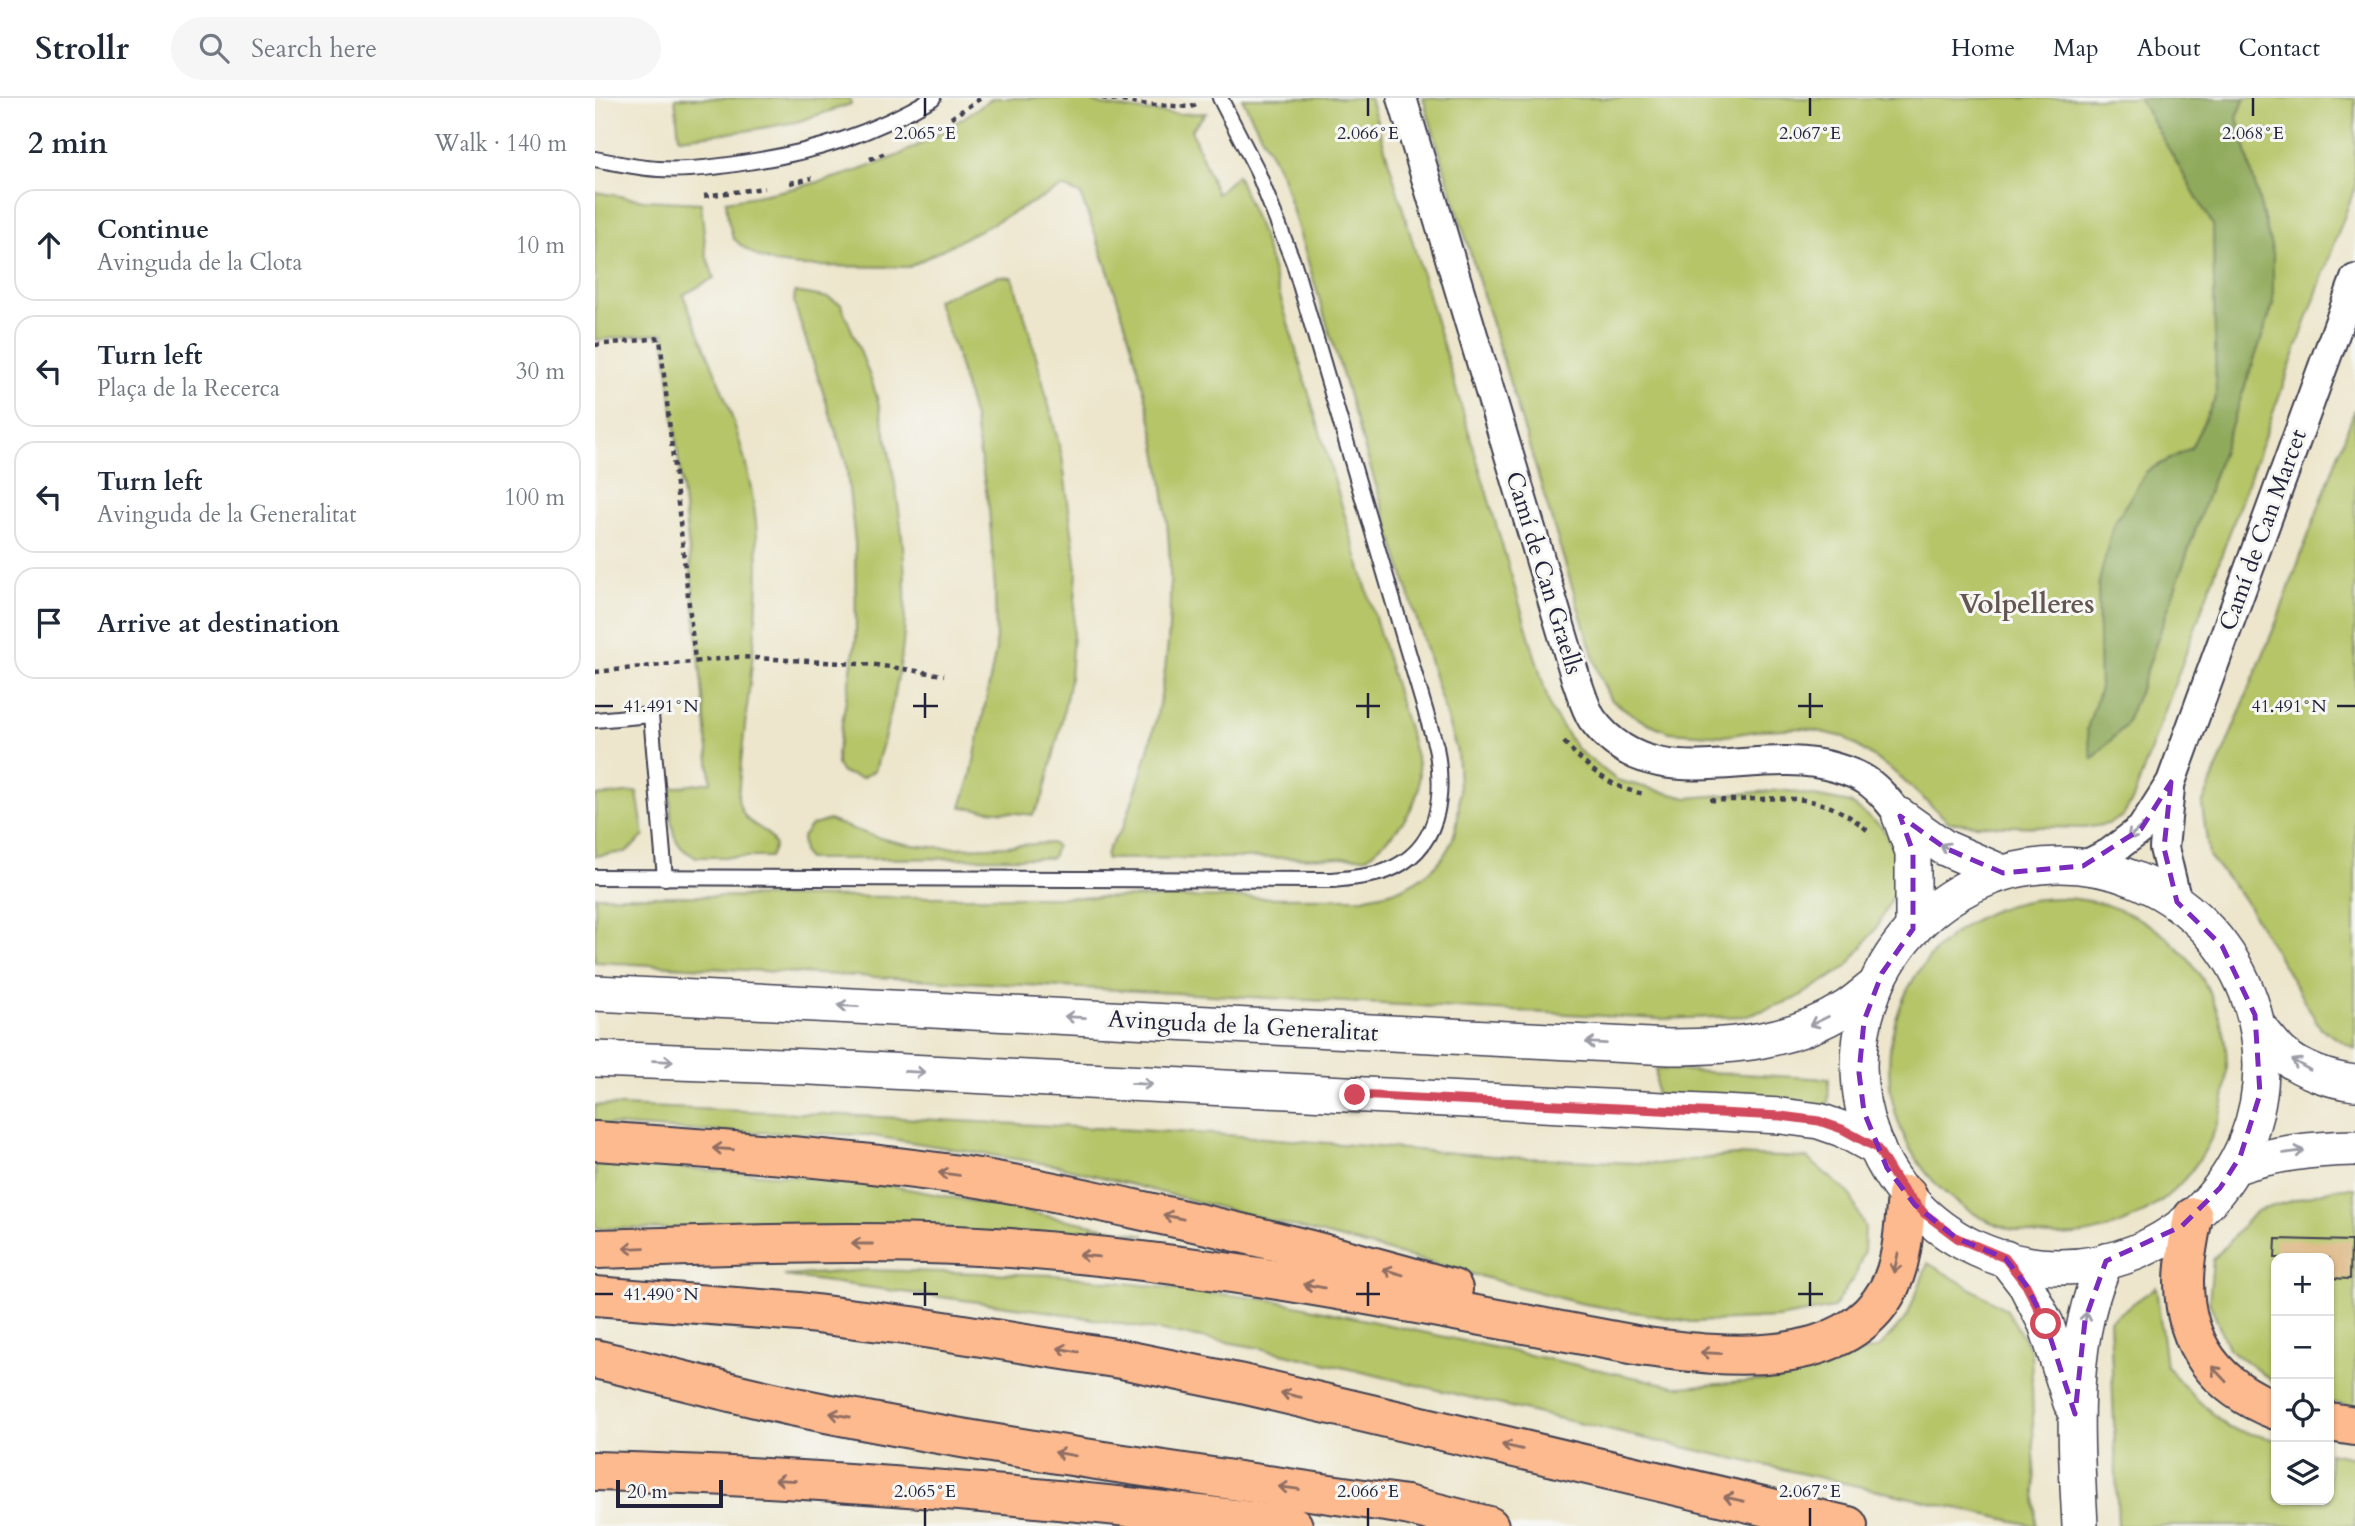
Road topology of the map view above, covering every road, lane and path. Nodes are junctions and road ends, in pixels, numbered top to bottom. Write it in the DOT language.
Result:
graph roads {
  1 [pos="933,98"];
  2 [pos="1102,98"];
  3 [pos="1220,98"];
  4 [pos="1402,98"];
  5 [pos="1201,103"];
  6 [pos="595,159"];
  7 [pos="2355,279"];
  8 [pos="595,345"];
  9 [pos="695,660"];
  10 [pos="595,672"];
  11 [pos="944,674"];
  12 [pos="595,720"];
  13 [pos="2171,782"];
  14 [pos="1900,816"];
  15 [pos="2083,866"];
  16 [pos="2003,873"];
  17 [pos="595,877"];
  18 [pos="665,878"];
  19 [pos="2177,902"];
  20 [pos="1913,929"];
  21 [pos="1876,985"];
  22 [pos="595,993"];
  23 [pos="2258,1027"];
  24 [pos="595,1059"];
  25 [pos="2355,1083"];
  26 [pos="595,1141"];
  27 [pos="1877,1148"];
  28 [pos="2355,1148"];
  29 [pos="2234,1167"];
  30 [pos="1907,1195"];
  31 [pos="2193,1217"];
  32 [pos="595,1249"];
  33 [pos="2005,1258"];
  34 [pos="2106,1261"];
  35 [pos="595,1296"];
  36 [pos="1647,1347"];
  37 [pos="595,1359"];
  38 [pos="2271,1408"];
  39 [pos="2075,1414"];
  40 [pos="2334,1423"];
  41 [pos="2355,1426"];
  42 [pos="595,1471"];
  43 [pos="1293,1526"];
  44 [pos="1489,1526"];
  45 [pos="1848,1526"];
  46 [pos="2080,1526"];
  1 -- 6 [label="lane"];
  2 -- 5 [label="path"];
  3 -- 18 [label="lane"];
  4 -- 14 [label="street, Camí de Can Graells"];
  7 -- 13 [label="street, Camí de Can Marcet"];
  8 -- 9 [label="path"];
  9 -- 10 [label="path"];
  9 -- 11 [label="path"];
  12 -- 18 [label="lane"];
  13 -- 15 [label="street, Camí de Can Marcet, one-way"];
  13 -- 19 [label="street, Camí de Can Marcet"];
  16 -- 14 [label="street, one-way"];
  14 -- 20 [label="street"];
  15 -- 16 [label="street"];
  15 -- 19 [label="street"];
  16 -- 20 [label="street"];
  17 -- 18 [label="lane"];
  19 -- 23 [label="street"];
  20 -- 21 [label="street"];
  21 -- 22 [label="street, Avinguda de la Generalitat, one-way"];
  21 -- 27 [label="street"];
  25 -- 23 [label="street, one-way"];
  23 -- 29 [label="street"];
  24 -- 27 [label="street, one-way"];
  36 -- 26 [label="highway, one-way"];
  27 -- 30 [label="street"];
  29 -- 28 [label="street, one-way"];
  29 -- 31 [label="street"];
  30 -- 33 [label="street"];
  30 -- 36 [label="highway, one-way"];
  31 -- 34 [label="street"];
  38 -- 31 [label="highway, one-way"];
  36 -- 32 [label="highway, one-way"];
  33 -- 34 [label="street"];
  33 -- 39 [label="street"];
  39 -- 34 [label="street, one-way"];
  45 -- 35 [label="highway, one-way"];
  44 -- 37 [label="highway, one-way"];
  39 -- 46 [label="street"];
  40 -- 41 [label="highway"];
  43 -- 42 [label="highway, one-way"];
}
